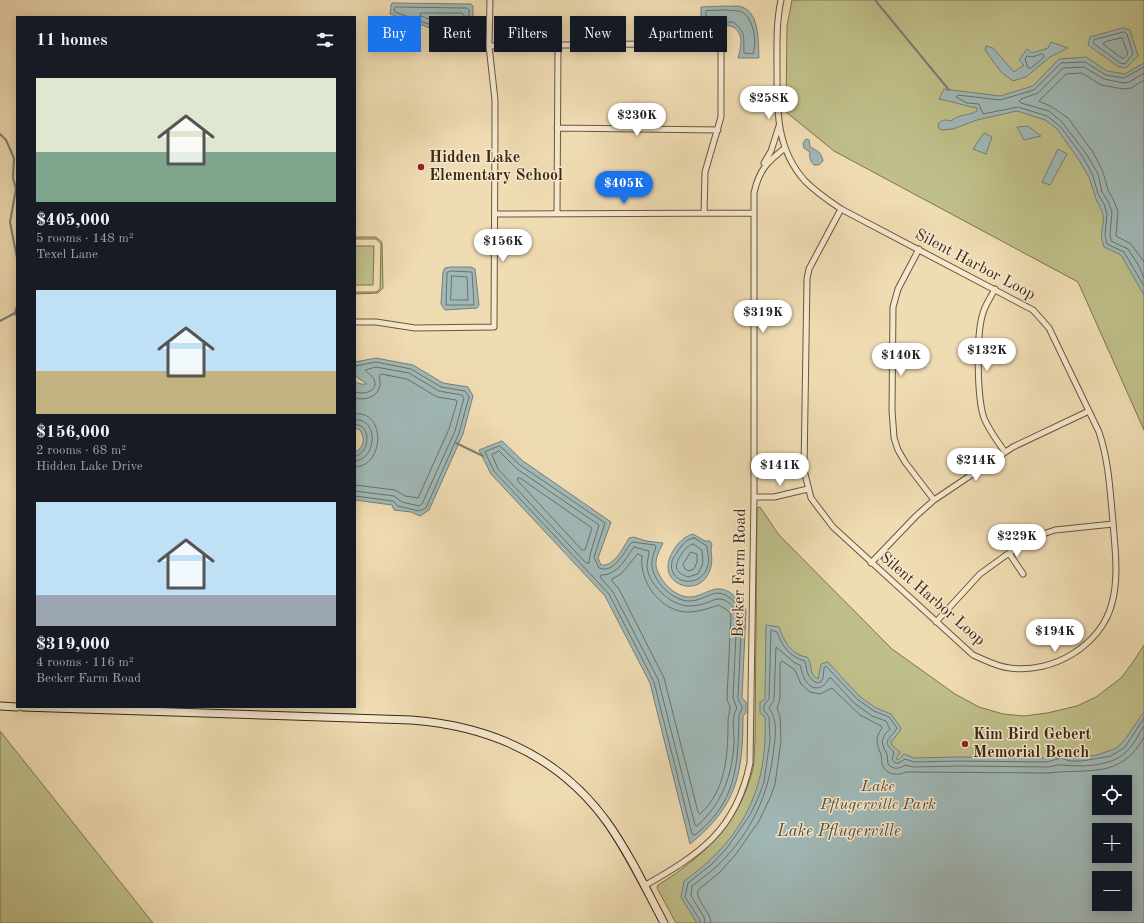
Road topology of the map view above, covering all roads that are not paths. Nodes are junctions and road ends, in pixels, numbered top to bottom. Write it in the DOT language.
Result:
graph roads {
  1 [pos="490,0"];
  2 [pos="781,0"];
  3 [pos="562,45"];
  4 [pos="489,46"];
  5 [pos="494,46"];
  6 [pos="558,52"];
  7 [pos="779,125"];
  8 [pos="557,128"];
  9 [pos="718,130"];
  10 [pos="785,148"];
  11 [pos="761,170"];
  12 [pos="841,209"];
  13 [pos="557,213"];
  14 [pos="704,213"];
  15 [pos="754,213"];
  16 [pos="495,214"];
  17 [pos="919,249"];
  18 [pos="995,289"];
  19 [pos="356,322"];
  20 [pos="1089,411"];
  21 [pos="1005,452"];
  22 [pos="808,489"];
  23 [pos="754,497"];
  24 [pos="934,500"];
  25 [pos="1113,524"];
  26 [pos="1009,553"];
  27 [pos="871,563"];
  28 [pos="1023,574"];
  29 [pos="936,622"];
  30 [pos="0,706"];
  31 [pos="16,707"];
  32 [pos="53,708"];
  33 [pos="644,886"];
  34 [pos="664,923"];
  1 -- 4 [label="street"];
  2 -- 7 [label="street, Silent Harbor Loop"];
  3 -- 9 [label="street"];
  4 -- 5 [label="street"];
  4 -- 16 [label="street"];
  6 -- 8 [label="street"];
  7 -- 10 [label="street, Silent Harbor Loop"];
  7 -- 11 [label="street"];
  8 -- 9 [label="street"];
  8 -- 13 [label="street"];
  9 -- 14 [label="street"];
  10 -- 11 [label="street, Becker Farm Road"];
  10 -- 12 [label="street, Silent Harbor Loop"];
  11 -- 15 [label="street, Becker Farm Road"];
  12 -- 17 [label="street, Silent Harbor Loop"];
  12 -- 22 [label="street, Silent Harbor Loop"];
  13 -- 14 [label="street"];
  13 -- 16 [label="street"];
  14 -- 15 [label="street"];
  15 -- 23 [label="street, Becker Farm Road"];
  16 -- 19 [label="street"];
  17 -- 18 [label="street, Silent Harbor Loop"];
  17 -- 24 [label="street"];
  18 -- 20 [label="street, Silent Harbor Loop"];
  18 -- 21 [label="street"];
  20 -- 21 [label="street"];
  20 -- 25 [label="street, Silent Harbor Loop"];
  21 -- 24 [label="street"];
  22 -- 23 [label="street"];
  22 -- 27 [label="street, Silent Harbor Loop"];
  23 -- 33 [label="street, Becker Farm Road"];
  24 -- 27 [label="street"];
  25 -- 26 [label="street"];
  25 -- 29 [label="street, Silent Harbor Loop"];
  26 -- 28 [label="street"];
  26 -- 29 [label="street"];
  27 -- 29 [label="street, Silent Harbor Loop"];
  30 -- 31 [label="street"];
  32 -- 33 [label="street"];
  33 -- 34 [label="street"];
}
